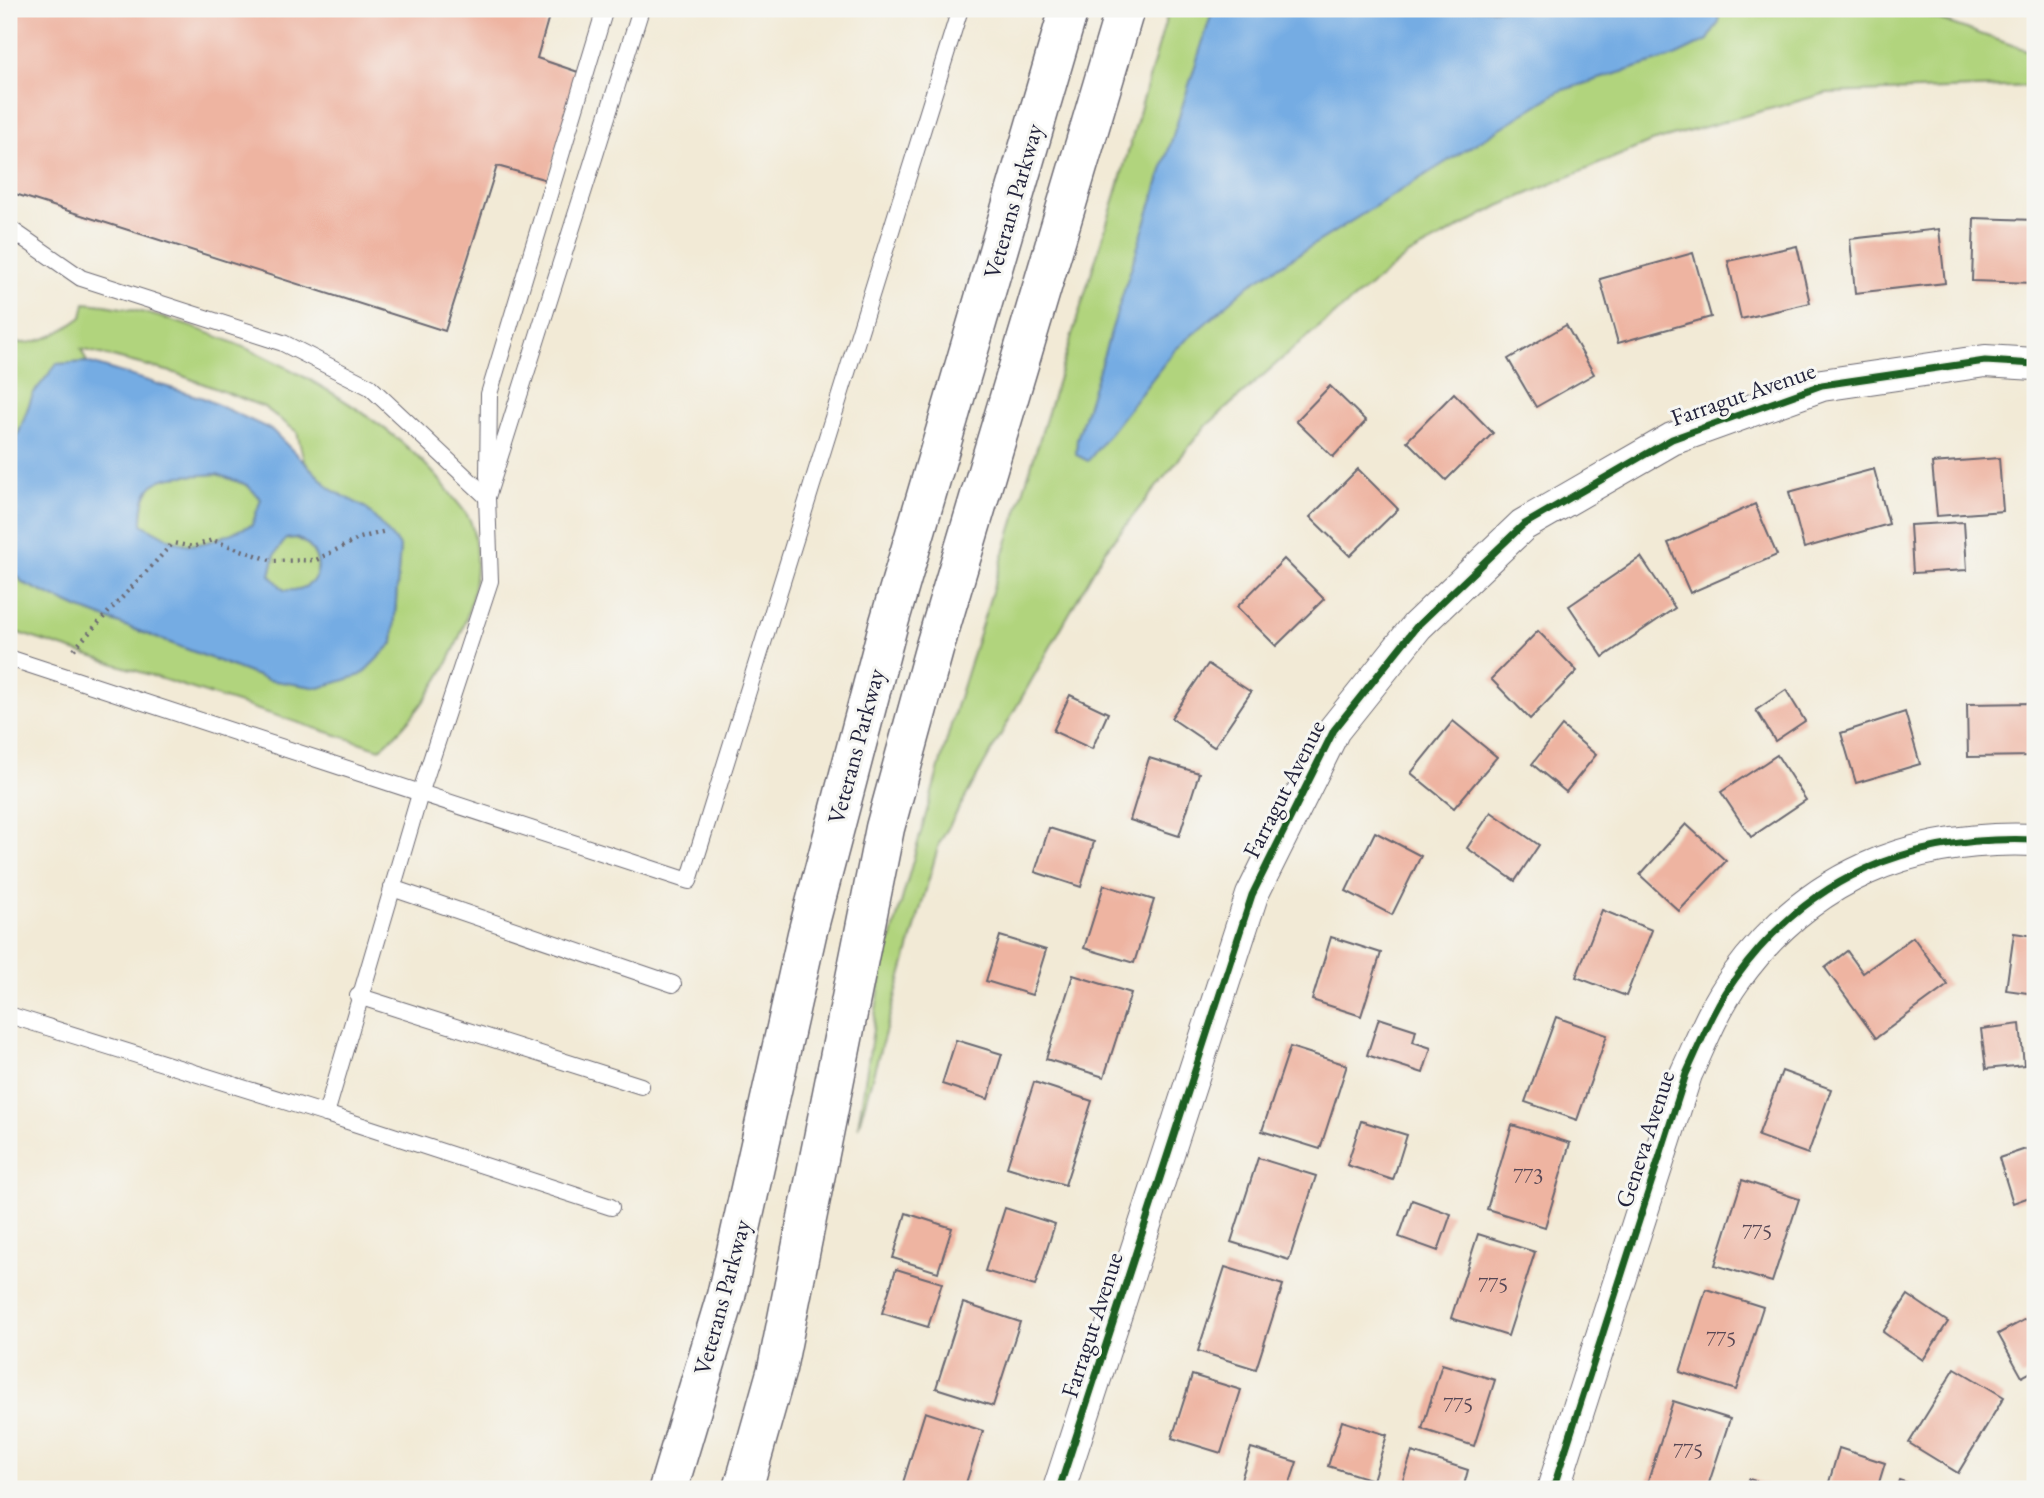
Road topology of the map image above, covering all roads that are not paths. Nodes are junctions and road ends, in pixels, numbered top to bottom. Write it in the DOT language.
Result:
graph roads {
  1 [pos="605,9"];
  2 [pos="641,9"];
  3 [pos="960,9"];
  4 [pos="1069,9"];
  5 [pos="1125,9"];
  6 [pos="570,130"];
  7 [pos="598,140"];
  8 [pos="9,228"];
  9 [pos="516,305"];
  10 [pos="543,313"];
  11 [pos="2035,364"];
  12 [pos="487,497"];
  13 [pos="9,658"];
  14 [pos="420,794"];
  15 [pos="2035,840"];
  16 [pos="392,888"];
  17 [pos="673,984"];
  18 [pos="358,996"];
  19 [pos="9,1015"];
  20 [pos="641,1086"];
  21 [pos="326,1114"];
  22 [pos="611,1207"];
  23 [pos="668,1489"];
  24 [pos="743,1489"];
  25 [pos="1059,1489"];
  26 [pos="1553,1489"];
  1 -- 6 [label="lane"];
  2 -- 7 [label="lane"];
  3 -- 14 [label="lane"];
  4 -- 23 [label="main road, Veterans Parkway"];
  5 -- 24 [label="main road, Veterans Parkway"];
  6 -- 7 [label="lane"];
  6 -- 9 [label="lane"];
  7 -- 10 [label="lane"];
  8 -- 12 [label="lane"];
  9 -- 10 [label="lane"];
  9 -- 12 [label="lane"];
  10 -- 12 [label="lane"];
  11 -- 25 [label="street, Farragut Avenue"];
  12 -- 14 [label="lane"];
  13 -- 14 [label="lane"];
  14 -- 16 [label="lane"];
  15 -- 26 [label="street, Geneva Avenue"];
  16 -- 17 [label="lane"];
  16 -- 18 [label="lane"];
  18 -- 20 [label="lane"];
  18 -- 21 [label="lane"];
  19 -- 21 [label="lane"];
  21 -- 22 [label="lane"];
}
